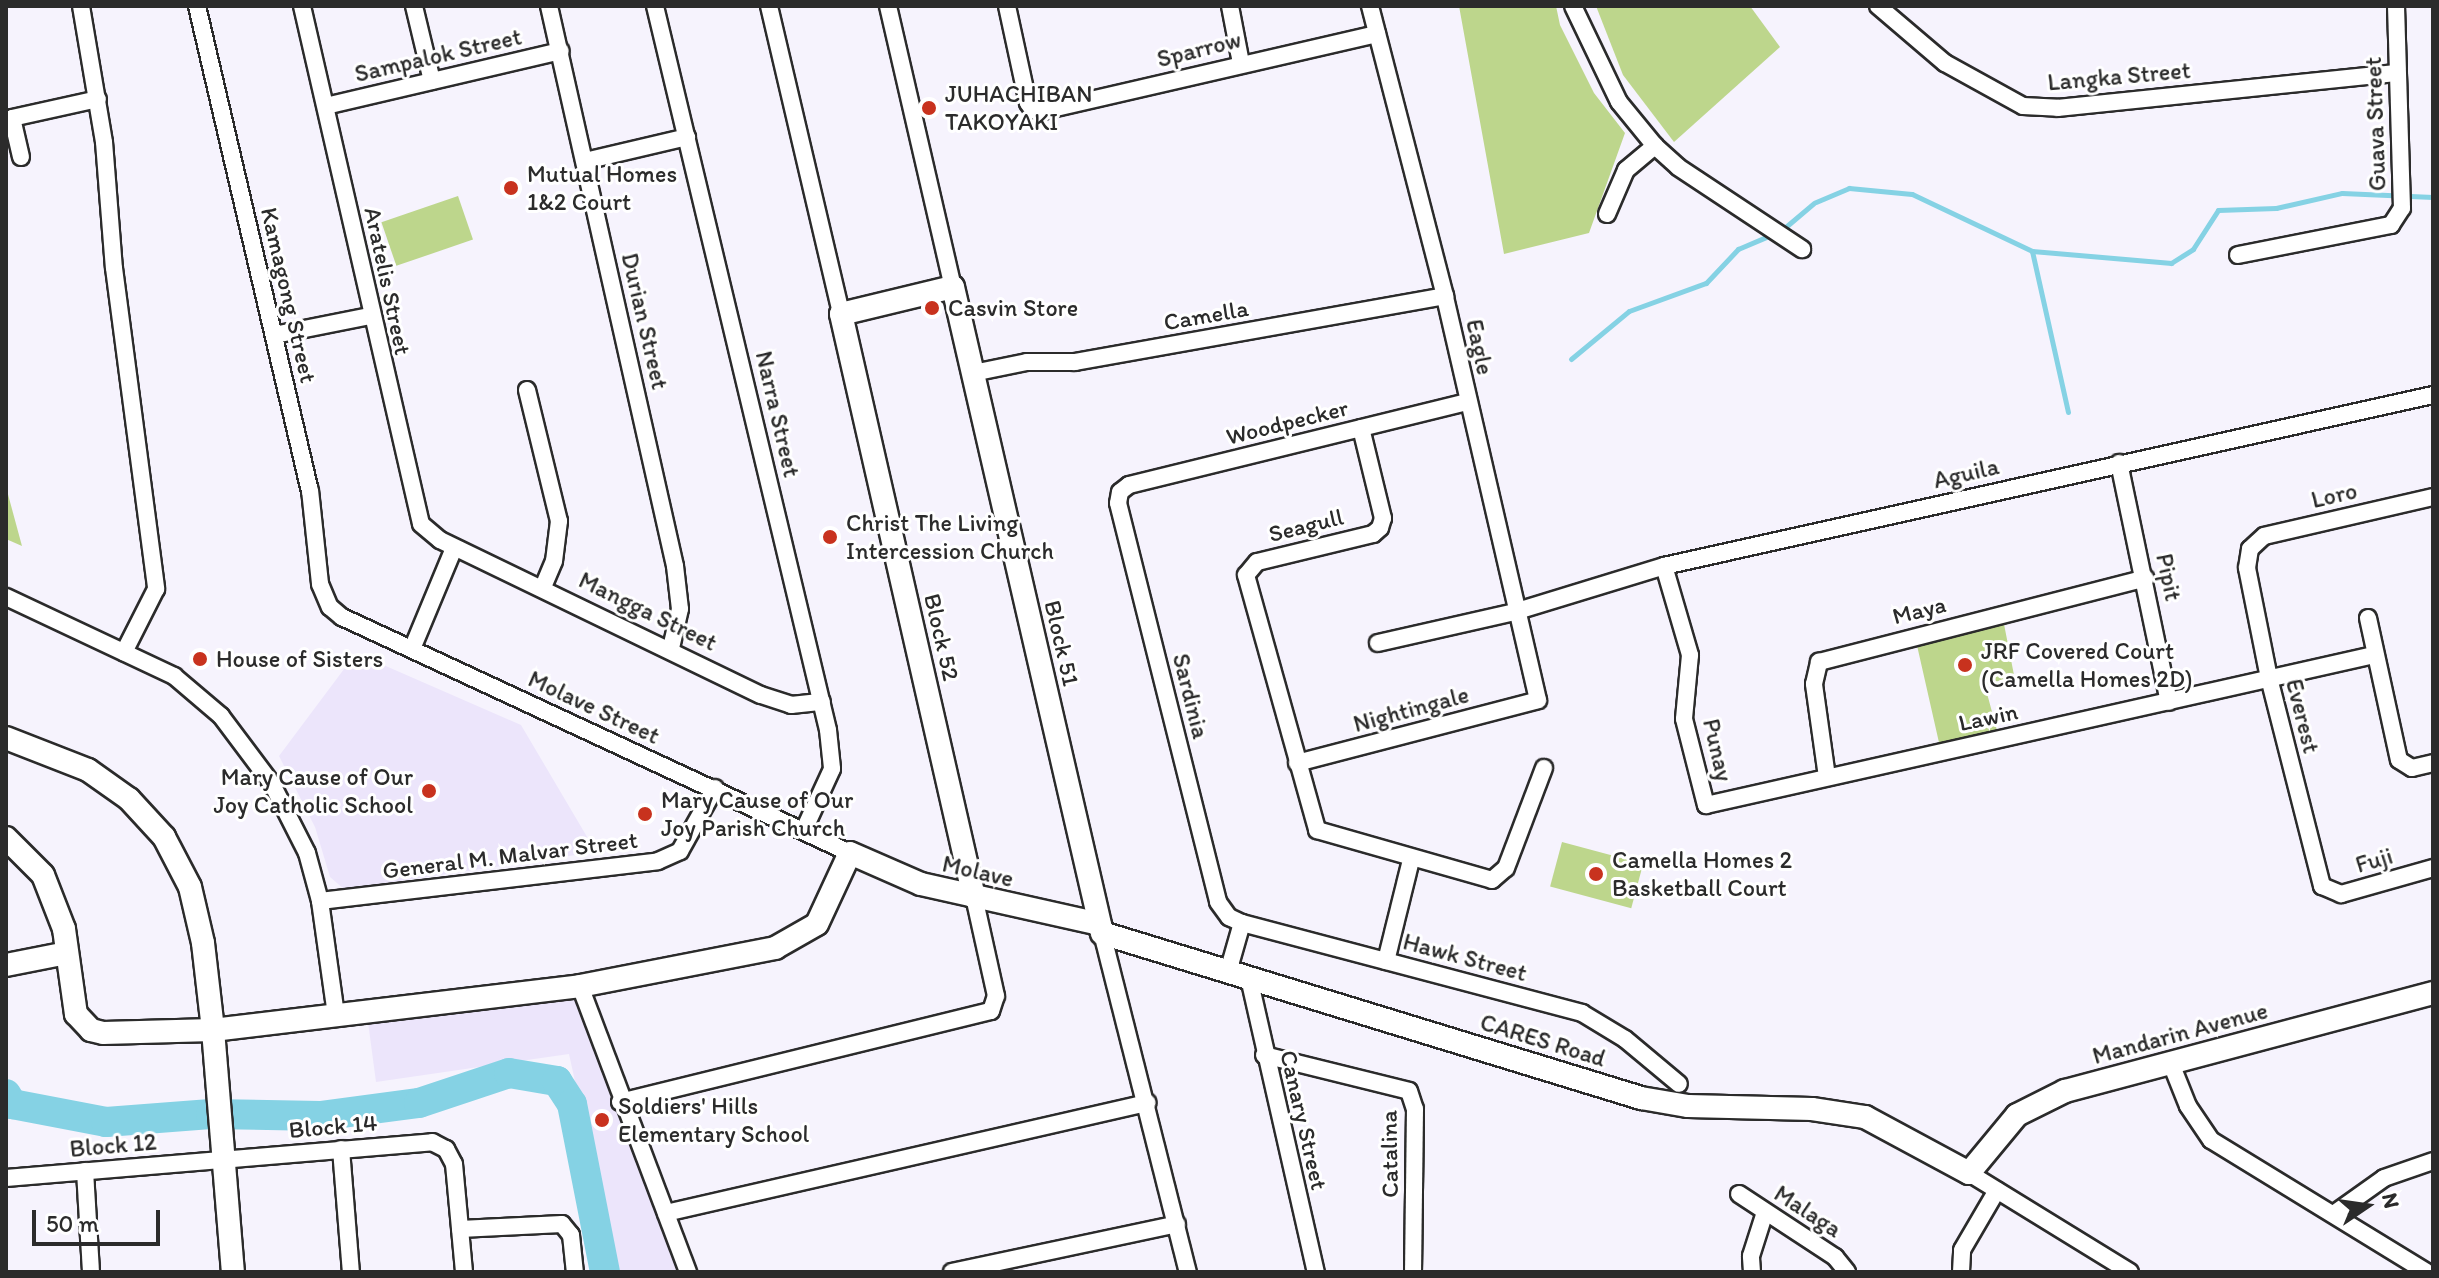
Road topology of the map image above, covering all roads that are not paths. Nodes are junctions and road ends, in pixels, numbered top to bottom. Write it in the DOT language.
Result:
graph roads {
  1 [pos="81,6"];
  2 [pos="197,6"];
  3 [pos="302,6"];
  4 [pos="414,6"];
  5 [pos="549,6"];
  6 [pos="655,6"];
  7 [pos="769,6"];
  8 [pos="888,6"];
  9 [pos="1007,6"];
  10 [pos="1230,6"];
  11 [pos="1370,6"];
  12 [pos="1573,6"];
  13 [pos="1878,6"];
  14 [pos="2396,6"];
  15 [pos="1377,34"];
  16 [pos="561,51"];
  17 [pos="1241,63"];
  18 [pos="2395,73"];
  19 [pos="432,81"];
  20 [pos="98,99"];
  21 [pos="326,106"];
  22 [pos="9,114"];
  23 [pos="687,137"];
  24 [pos="1655,146"];
  25 [pos="21,157"];
  26 [pos="585,161"];
  27 [pos="1607,214"];
  28 [pos="1802,249"];
  29 [pos="2238,255"];
  30 [pos="953,287"];
  31 [pos="1445,296"];
  32 [pos="841,314"];
  33 [pos="370,316"];
  34 [pos="274,335"];
  35 [pos="973,373"];
  36 [pos="527,390"];
  37 [pos="2433,395"];
  38 [pos="1467,402"];
  39 [pos="1361,428"];
  40 [pos="2119,463"];
  41 [pos="1120,492"];
  42 [pos="2433,497"];
  43 [pos="454,548"];
  44 [pos="2250,549"];
  45 [pos="1664,566"];
  46 [pos="2145,578"];
  47 [pos="543,587"];
  48 [pos="6,597"];
  49 [pos="324,598"];
  50 [pos="1514,612"];
  51 [pos="2368,618"];
  52 [pos="1378,643"];
  53 [pos="671,647"];
  54 [pos="412,649"];
  55 [pos="124,652"];
  56 [pos="2374,655"];
  57 [pos="2269,678"];
  58 [pos="1538,700"];
  59 [pos="822,702"];
  60 [pos="2169,702"];
  61 [pos="6,738"];
  62 [pos="1297,763"];
  63 [pos="2433,763"];
  64 [pos="1544,768"];
  65 [pos="1827,777"];
  66 [pos="715,788"];
  67 [pos="1706,805"];
  68 [pos="804,830"];
  69 [pos="6,838"];
  70 [pos="850,853"];
  71 [pos="1411,860"];
  72 [pos="2433,868"];
  73 [pos="2327,892"];
  74 [pos="974,897"];
  75 [pos="320,901"];
  76 [pos="1222,911"];
  77 [pos="1242,923"];
  78 [pos="1101,928"];
  79 [pos="67,953"];
  80 [pos="1386,961"];
  81 [pos="8,964"];
  82 [pos="1238,975"];
  83 [pos="580,986"];
  84 [pos="2433,993"];
  85 [pos="336,1015"];
  86 [pos="213,1030"];
  87 [pos="1264,1055"];
  88 [pos="2170,1061"];
  89 [pos="1679,1084"];
  90 [pos="620,1102"];
  91 [pos="1148,1103"];
  92 [pos="223,1149"];
  93 [pos="341,1149"];
  94 [pos="2433,1161"];
  95 [pos="85,1171"];
  96 [pos="1969,1173"];
  97 [pos="6,1178"];
  98 [pos="1997,1190"];
  99 [pos="1739,1194"];
  100 [pos="1765,1212"];
  101 [pos="666,1213"];
  102 [pos="2335,1213"];
  103 [pos="1177,1224"];
  104 [pos="460,1229"];
  105 [pos="91,1272"];
  106 [pos="233,1272"];
  107 [pos="351,1272"];
  108 [pos="464,1272"];
  109 [pos="575,1272"];
  110 [pos="688,1272"];
  111 [pos="952,1272"];
  112 [pos="1188,1272"];
  113 [pos="1316,1272"];
  114 [pos="1413,1272"];
  115 [pos="1752,1272"];
  116 [pos="1847,1272"];
  117 [pos="1961,1272"];
  118 [pos="2130,1272"];
  119 [pos="2426,1272"];
  1 -- 20 [label="street"];
  2 -- 34 [label="street, Kamagong Street"];
  3 -- 21 [label="street, Aratelis Street"];
  4 -- 19 [label="street"];
  5 -- 16 [label="street, Durian Street"];
  6 -- 23 [label="street, Narra Street"];
  7 -- 32 [label="street"];
  8 -- 30 [label="street"];
  9 -- 17 [label="street, Sparrow"];
  10 -- 17 [label="street"];
  11 -- 15 [label="street, Eagle"];
  12 -- 24 [label="street"];
  13 -- 18 [label="street, Langka Street"];
  14 -- 18 [label="street, Guava Street"];
  15 -- 17 [label="street, Sparrow"];
  15 -- 31 [label="street, Eagle"];
  16 -- 19 [label="street, Sampalok Street"];
  16 -- 26 [label="street, Durian Street"];
  18 -- 29 [label="street, Guava Street"];
  19 -- 21 [label="street, Sampalok Street"];
  20 -- 22 [label="street"];
  20 -- 55 [label="street"];
  21 -- 33 [label="street, Aratelis Street"];
  22 -- 25 [label="street"];
  23 -- 26 [label="street"];
  23 -- 59 [label="street, Narra Street"];
  24 -- 27 [label="street"];
  24 -- 28 [label="street"];
  26 -- 53 [label="street, Durian Street"];
  30 -- 32 [label="street"];
  30 -- 35 [label="street, Block 51"];
  31 -- 35 [label="street, Camella"];
  31 -- 38 [label="street, Eagle"];
  32 -- 74 [label="street, Block 52"];
  33 -- 34 [label="street"];
  33 -- 43 [label="street, Aratelis Street"];
  34 -- 49 [label="street, Kamagong Street"];
  35 -- 78 [label="street, Block 51"];
  36 -- 47 [label="street"];
  37 -- 40 [label="street, Aguila"];
  38 -- 39 [label="street, Woodpecker"];
  38 -- 50 [label="street, Eagle"];
  39 -- 41 [label="street, Woodpecker"];
  39 -- 62 [label="street, Seagull"];
  40 -- 45 [label="street, Aguila"];
  40 -- 46 [label="street, Pipit"];
  41 -- 76 [label="street, Sardinia"];
  42 -- 44 [label="street, Loro"];
  43 -- 47 [label="street, Mangga Street"];
  43 -- 54 [label="street"];
  44 -- 57 [label="street, Everest"];
  45 -- 50 [label="street, Aguila"];
  45 -- 67 [label="street, Punay"];
  46 -- 60 [label="street, Pipit"];
  46 -- 65 [label="street, Maya"];
  47 -- 53 [label="street, Mangga Street"];
  48 -- 55 [label="street"];
  49 -- 54 [label="street, Molave Street"];
  50 -- 52 [label="street, Aguila"];
  50 -- 58 [label="street, Eagle"];
  51 -- 56 [label="street"];
  53 -- 59 [label="street, Mangga Street"];
  54 -- 66 [label="street, Molave Street"];
  55 -- 75 [label="street"];
  56 -- 57 [label="street, Lawin"];
  56 -- 63 [label="street"];
  57 -- 60 [label="street, Lawin"];
  57 -- 73 [label="street, Everest"];
  58 -- 62 [label="street, Nightingale"];
  59 -- 68 [label="street, Narra Street"];
  60 -- 65 [label="street, Lawin"];
  61 -- 86 [label="street"];
  62 -- 71 [label="street"];
  64 -- 71 [label="street"];
  65 -- 67 [label="street, Lawin"];
  66 -- 68 [label="street, Molave Street"];
  66 -- 75 [label="street, General M. Malvar Street"];
  68 -- 70 [label="street, Molave Street"];
  69 -- 79 [label="street"];
  70 -- 74 [label="street, Molave"];
  70 -- 83 [label="street"];
  71 -- 80 [label="street"];
  72 -- 73 [label="street, Fuji"];
  74 -- 78 [label="street, Molave"];
  74 -- 90 [label="street"];
  75 -- 85 [label="street"];
  76 -- 77 [label="street, Hawk Street"];
  77 -- 80 [label="street, Hawk Street"];
  77 -- 82 [label="street, Canary Street"];
  78 -- 82 [label="street, CARES Road"];
  78 -- 91 [label="street"];
  79 -- 81 [label="street"];
  79 -- 86 [label="street"];
  80 -- 89 [label="street, Hawk Street"];
  82 -- 87 [label="street, Canary Street"];
  82 -- 96 [label="street, CARES Road"];
  83 -- 85 [label="street"];
  83 -- 90 [label="street"];
  84 -- 88 [label="street, Mandarin Avenue"];
  85 -- 86 [label="street"];
  86 -- 92 [label="street"];
  87 -- 113 [label="street, Canary Street"];
  87 -- 114 [label="street, Catalina"];
  88 -- 96 [label="street, Mandarin Avenue"];
  88 -- 102 [label="street"];
  90 -- 101 [label="street"];
  91 -- 101 [label="street"];
  91 -- 103 [label="street"];
  92 -- 93 [label="street, Block 14"];
  92 -- 95 [label="street, Block 12"];
  92 -- 106 [label="street"];
  93 -- 104 [label="street, Block 14"];
  93 -- 107 [label="street"];
  94 -- 102 [label="street"];
  95 -- 97 [label="street, Block 12"];
  95 -- 105 [label="street"];
  96 -- 98 [label="street"];
  98 -- 117 [label="street"];
  98 -- 118 [label="street"];
  99 -- 100 [label="street, Malaga"];
  100 -- 115 [label="street"];
  100 -- 116 [label="street, Malaga"];
  101 -- 110 [label="street"];
  102 -- 119 [label="street"];
  103 -- 111 [label="street"];
  103 -- 112 [label="street"];
  104 -- 108 [label="street"];
  104 -- 109 [label="street"];
}
